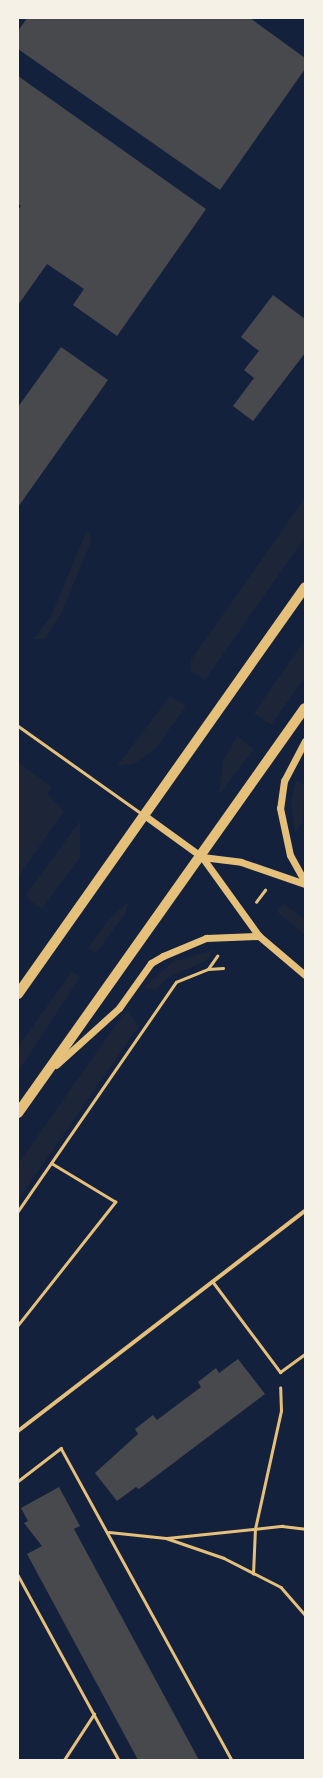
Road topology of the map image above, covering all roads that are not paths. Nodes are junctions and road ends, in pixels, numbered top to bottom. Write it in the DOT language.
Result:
graph roads {
  1 [pos="305,587"];
  2 [pos="305,708"];
  3 [pos="18,726"];
  4 [pos="305,741"];
  5 [pos="144,815"];
  6 [pos="202,857"];
  7 [pos="305,883"];
  8 [pos="259,936"];
  9 [pos="305,975"];
  10 [pos="18,994"];
  11 [pos="45,1074"];
  12 [pos="18,1113"];
  13 [pos="305,1211"];
  14 [pos="212,1281"];
  15 [pos="305,1354"];
  16 [pos="18,1431"];
  1 -- 5 [label="main road"];
  2 -- 6 [label="main road"];
  3 -- 5 [label="lane"];
  4 -- 7 [label="street"];
  5 -- 6 [label="street"];
  5 -- 10 [label="main road"];
  6 -- 7 [label="street"];
  6 -- 8 [label="street"];
  6 -- 11 [label="main road"];
  8 -- 9 [label="street"];
  8 -- 11 [label="street"];
  11 -- 12 [label="main road"];
  13 -- 14 [label="street"];
  14 -- 15 [label="lane"];
  14 -- 16 [label="street"];
}
